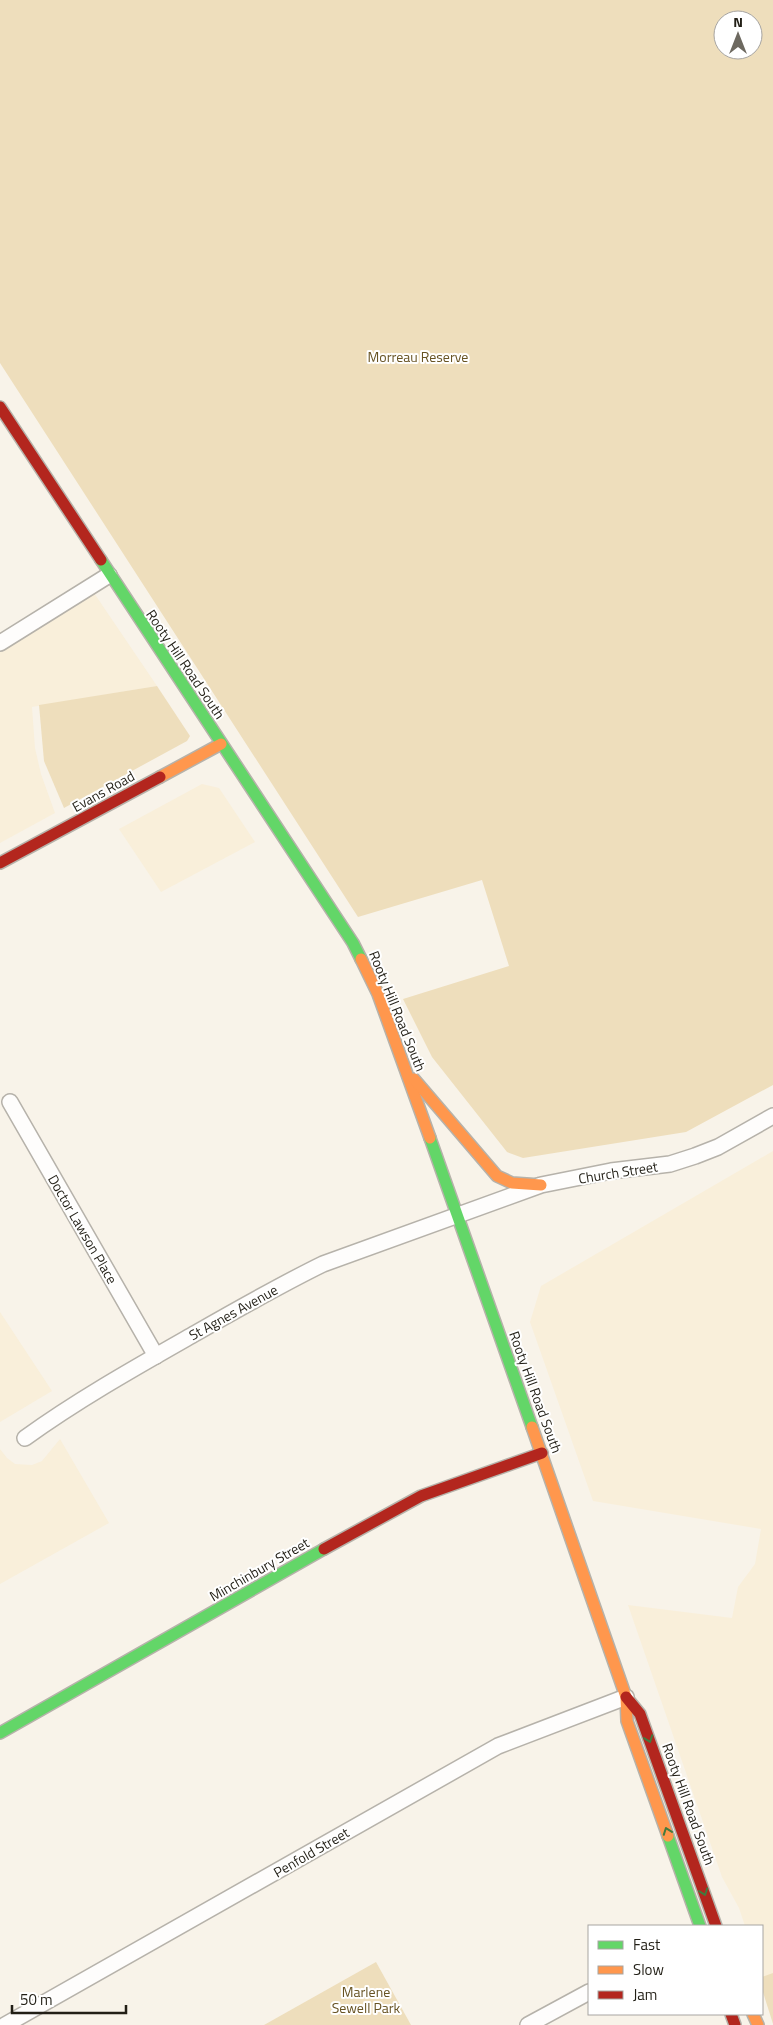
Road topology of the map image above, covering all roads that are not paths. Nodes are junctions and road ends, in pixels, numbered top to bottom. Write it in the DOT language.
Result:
graph roads {
  1 [pos="0,407"];
  2 [pos="109,575"];
  3 [pos="0,644"];
  4 [pos="221,744"];
  5 [pos="0,863"];
  6 [pos="406,1070"];
  7 [pos="10,1102"];
  8 [pos="773,1116"];
  9 [pos="541,1185"];
  10 [pos="457,1215"];
  11 [pos="156,1356"];
  12 [pos="24,1438"];
  13 [pos="542,1453"];
  14 [pos="626,1696"];
  15 [pos="0,1733"];
  16 [pos="700,1925"];
  17 [pos="716,1925"];
  18 [pos="588,1993"];
  19 [pos="4,2025"];
  20 [pos="528,2025"];
  1 -- 2 [label="main road, Rooty Hill Road South"];
  2 -- 3 [label="street"];
  2 -- 4 [label="main road, Rooty Hill Road South"];
  4 -- 5 [label="main road, Evans Road"];
  4 -- 6 [label="main road, Rooty Hill Road South"];
  6 -- 9 [label="main road"];
  6 -- 10 [label="main road, Rooty Hill Road South"];
  7 -- 11 [label="street, Doctor Lawson Place"];
  8 -- 9 [label="street, Church Street"];
  9 -- 10 [label="street, Church Street"];
  10 -- 11 [label="street, St Agnes Avenue"];
  10 -- 13 [label="main road, Rooty Hill Road South"];
  11 -- 12 [label="street, St Agnes Avenue"];
  13 -- 14 [label="main road, Rooty Hill Road South"];
  13 -- 15 [label="main road, Minchinbury Street"];
  16 -- 14 [label="main road, Rooty Hill Road South, one-way"];
  14 -- 17 [label="main road, Rooty Hill Road South, one-way"];
  14 -- 19 [label="street, Penfold Street"];
  18 -- 20 [label="street"];
}
